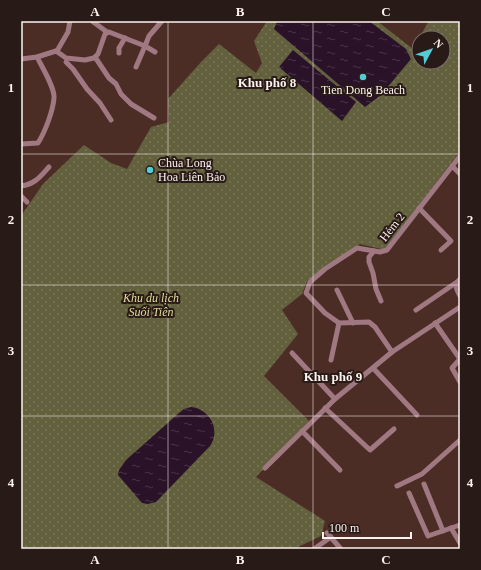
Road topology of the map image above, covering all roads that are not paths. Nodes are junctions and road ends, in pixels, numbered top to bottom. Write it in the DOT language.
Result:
graph roads {
  1 [pos="70,21"];
  2 [pos="92,21"];
  3 [pos="161,21"];
  4 [pos="107,32"];
  5 [pos="125,38"];
  6 [pos="145,46"];
  7 [pos="57,51"];
  8 [pos="155,52"];
  9 [pos="119,53"];
  10 [pos="37,57"];
  11 [pos="95,57"];
  12 [pos="21,59"];
  13 [pos="66,60"];
  14 [pos="136,68"];
  15 [pos="154,118"];
  16 [pos="111,120"];
  17 [pos="21,144"];
  18 [pos="460,156"];
  19 [pos="452,166"];
  20 [pos="49,167"];
  21 [pos="460,174"];
  22 [pos="21,186"];
  23 [pos="21,196"];
  24 [pos="27,202"];
  25 [pos="419,208"];
  26 [pos="441,250"];
  27 [pos="374,251"];
  28 [pos="458,281"];
  29 [pos="337,290"];
  30 [pos="460,296"];
  31 [pos="381,301"];
  32 [pos="460,307"];
  33 [pos="416,310"];
  34 [pos="338,323"];
  35 [pos="435,323"];
  36 [pos="353,324"];
  37 [pos="392,352"];
  38 [pos="292,353"];
  39 [pos="331,360"];
  40 [pos="373,368"];
  41 [pos="460,382"];
  42 [pos="335,399"];
  43 [pos="325,408"];
  44 [pos="417,414"];
  45 [pos="394,429"];
  46 [pos="302,431"];
  47 [pos="460,440"];
  48 [pos="264,468"];
  49 [pos="340,470"];
  50 [pos="424,484"];
  51 [pos="397,486"];
  52 [pos="409,493"];
  53 [pos="460,525"];
  54 [pos="451,528"];
  55 [pos="444,531"];
  56 [pos="326,532"];
  57 [pos="331,537"];
  58 [pos="460,544"];
  59 [pos="314,549"];
  60 [pos="341,549"];
  1 -- 7 [label="street"];
  2 -- 4 [label="street"];
  3 -- 6 [label="street"];
  4 -- 5 [label="street"];
  4 -- 11 [label="street"];
  5 -- 6 [label="street"];
  5 -- 9 [label="street"];
  6 -- 8 [label="street"];
  6 -- 14 [label="street"];
  7 -- 10 [label="street"];
  7 -- 13 [label="street"];
  10 -- 12 [label="street"];
  10 -- 17 [label="street"];
  11 -- 13 [label="street"];
  11 -- 15 [label="street"];
  13 -- 16 [label="street"];
  18 -- 19 [label="street, Hẻm 2"];
  19 -- 21 [label="street"];
  19 -- 25 [label="street, Hẻm 2"];
  20 -- 22 [label="street"];
  23 -- 24 [label="street"];
  25 -- 26 [label="street"];
  25 -- 27 [label="street, Hẻm 2"];
  27 -- 31 [label="street"];
  27 -- 34 [label="street, Hẻm 2"];
  28 -- 30 [label="street"];
  28 -- 33 [label="street"];
  29 -- 36 [label="street"];
  32 -- 35 [label="street"];
  34 -- 36 [label="street"];
  34 -- 39 [label="street"];
  35 -- 37 [label="street"];
  35 -- 41 [label="street"];
  36 -- 37 [label="street"];
  37 -- 40 [label="street"];
  38 -- 42 [label="street"];
  40 -- 42 [label="street"];
  40 -- 44 [label="street"];
  42 -- 43 [label="street"];
  43 -- 45 [label="street"];
  43 -- 46 [label="street"];
  46 -- 48 [label="street"];
  46 -- 49 [label="street"];
  47 -- 51 [label="street"];
  50 -- 55 [label="street"];
  52 -- 55 [label="street"];
  53 -- 54 [label="street"];
  54 -- 55 [label="street"];
  54 -- 58 [label="street"];
  56 -- 57 [label="street"];
  57 -- 59 [label="street"];
  57 -- 60 [label="street"];
}
